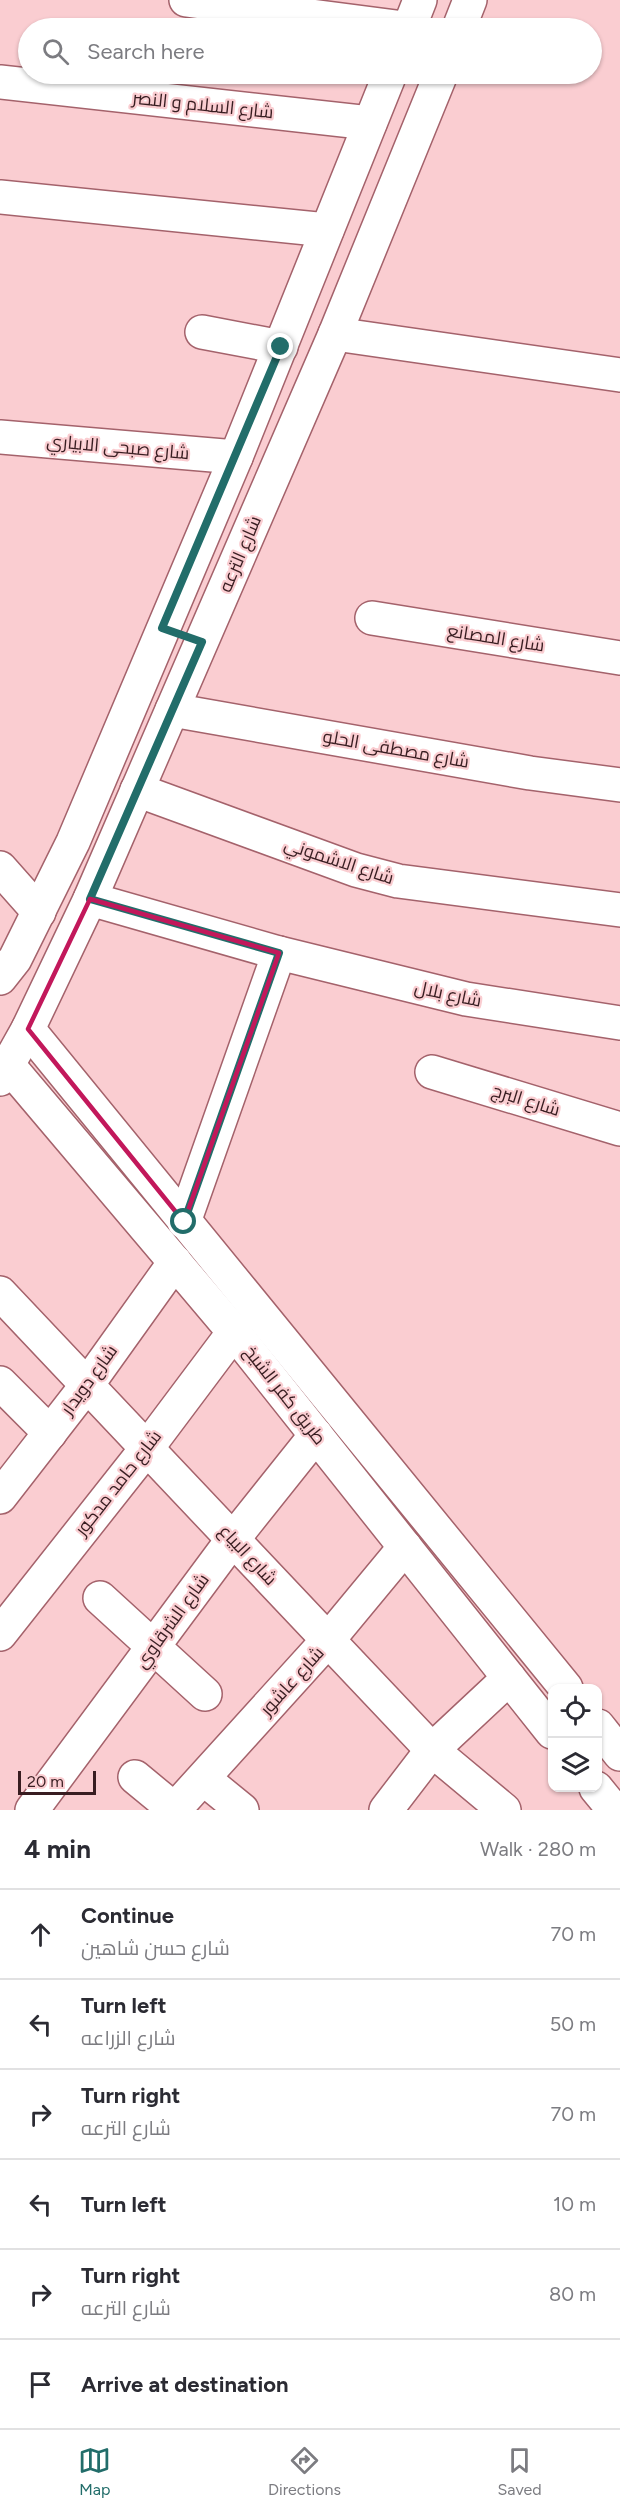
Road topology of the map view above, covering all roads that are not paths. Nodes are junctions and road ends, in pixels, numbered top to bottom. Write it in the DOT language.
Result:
graph roads {
  1 [pos="186,0"];
  2 [pos="420,0"];
  3 [pos="470,0"];
  4 [pos="326,18"];
  5 [pos="413,18"];
  6 [pos="463,18"];
  7 [pos="0,82"];
  8 [pos="18,84"];
  9 [pos="18,84"];
  10 [pos="386,84"];
  11 [pos="437,84"];
  12 [pos="370,123"];
  13 [pos="0,197"];
  14 [pos="327,230"];
  15 [pos="202,332"];
  16 [pos="335,334"];
  17 [pos="281,347"];
  18 [pos="620,375"];
  19 [pos="0,443"];
  20 [pos="236,457"];
  21 [pos="372,618"];
  22 [pos="162,628"];
  23 [pos="202,642"];
  24 [pos="620,658"];
  25 [pos="172,710"];
  26 [pos="620,785"];
  27 [pos="138,790"];
  28 [pos="0,868"];
  29 [pos="90,899"];
  30 [pos="620,910"];
  31 [pos="39,912"];
  32 [pos="279,953"];
  33 [pos="5,967"];
  34 [pos="620,1023"];
  35 [pos="28,1029"];
  36 [pos="4,1072"];
  37 [pos="432,1072"];
  38 [pos="620,1129"];
  39 [pos="184,1222"];
  40 [pos="175,1262"];
  41 [pos="0,1293"];
  42 [pos="234,1332"];
  43 [pos="0,1383"];
  44 [pos="87,1385"];
  45 [pos="50,1433"];
  46 [pos="316,1435"];
  47 [pos="147,1448"];
  48 [pos="0,1497"];
  49 [pos="232,1539"];
  50 [pos="405,1547"];
  51 [pos="100,1598"];
  52 [pos="0,1634"];
  53 [pos="328,1640"];
  54 [pos="153,1646"];
  55 [pos="509,1678"];
  56 [pos="562,1684"];
  57 [pos="205,1694"];
  58 [pos="548,1727"];
  59 [pos="602,1732"];
  60 [pos="432,1750"];
  61 [pos="620,1754"];
  62 [pos="135,1777"];
  63 [pos="204,1779"];
  64 [pos="599,1792"];
  65 [pos="32,1810"];
  66 [pos="175,1810"];
  67 [pos="242,1810"];
  68 [pos="386,1810"];
  69 [pos="504,1810"];
  70 [pos="614,1810"];
  1 -- 4 [label="street"];
  2 -- 5 [label="street"];
  3 -- 6 [label="street"];
  7 -- 8 [label="street, شارع السلام و النصر"];
  9 -- 12 [label="street, شارع السلام و النصر"];
  10 -- 12 [label="street"];
  11 -- 16 [label="street, شارع الترعه"];
  12 -- 14 [label="street"];
  13 -- 14 [label="street"];
  14 -- 17 [label="street"];
  15 -- 17 [label="street"];
  16 -- 18 [label="street"];
  16 -- 23 [label="street, شارع الترعه"];
  17 -- 20 [label="street"];
  19 -- 20 [label="street, شارع صبحى الابياري"];
  20 -- 22 [label="street"];
  21 -- 24 [label="street, شارع المصانع"];
  22 -- 23 [label="street"];
  22 -- 31 [label="street"];
  23 -- 25 [label="street, شارع الترعه"];
  25 -- 26 [label="street, شارع مصطفى الحلو"];
  25 -- 27 [label="street, شارع الترعه"];
  27 -- 29 [label="street, شارع الترعه"];
  27 -- 30 [label="street, شارع الاشموني"];
  28 -- 31 [label="street"];
  29 -- 32 [label="street, شارع بلال"];
  29 -- 35 [label="street, شارع الترعه"];
  31 -- 33 [label="street"];
  32 -- 34 [label="street, شارع بلال"];
  32 -- 39 [label="street"];
  35 -- 36 [label="street, شارع الترعه"];
  35 -- 39 [label="street, طريق كفر الشيخ"];
  36 -- 40 [label="street, طريق كفر الشيخ"];
  37 -- 38 [label="street, شارع البرج"];
  39 -- 56 [label="street, طريق كفر الشيخ"];
  40 -- 42 [label="street, طريق كفر الشيخ"];
  40 -- 44 [label="street, شارع دويدار"];
  41 -- 44 [label="street, شارع البياع"];
  42 -- 46 [label="street, طريق كفر الشيخ"];
  42 -- 47 [label="street, شارع حامد مدكور"];
  43 -- 45 [label="street"];
  44 -- 45 [label="street, شارع دويدار"];
  44 -- 47 [label="street, شارع البياع"];
  45 -- 48 [label="street, شارع دويدار"];
  46 -- 49 [label="street, شارع الشرقاوي"];
  46 -- 50 [label="street, طريق كفر الشيخ"];
  47 -- 49 [label="street, شارع البياع"];
  47 -- 52 [label="street, شارع حامد مدكور"];
  49 -- 53 [label="street, شارع البياع"];
  49 -- 54 [label="street, شارع الشرقاوي"];
  50 -- 53 [label="street, شارع عاشور"];
  50 -- 55 [label="street, طريق كفر الشيخ"];
  51 -- 54 [label="street"];
  53 -- 60 [label="street, شارع البياع"];
  53 -- 63 [label="street, شارع عاشور"];
  54 -- 57 [label="street"];
  54 -- 65 [label="street, شارع الشرقاوي"];
  55 -- 58 [label="street, طريق كفر الشيخ"];
  55 -- 60 [label="street"];
  59 -- 61 [label="street"];
  60 -- 68 [label="street"];
  60 -- 69 [label="street, شارع البياع"];
  62 -- 66 [label="street"];
  63 -- 66 [label="street, شارع عاشور"];
  63 -- 67 [label="street"];
  64 -- 70 [label="street"];
}
